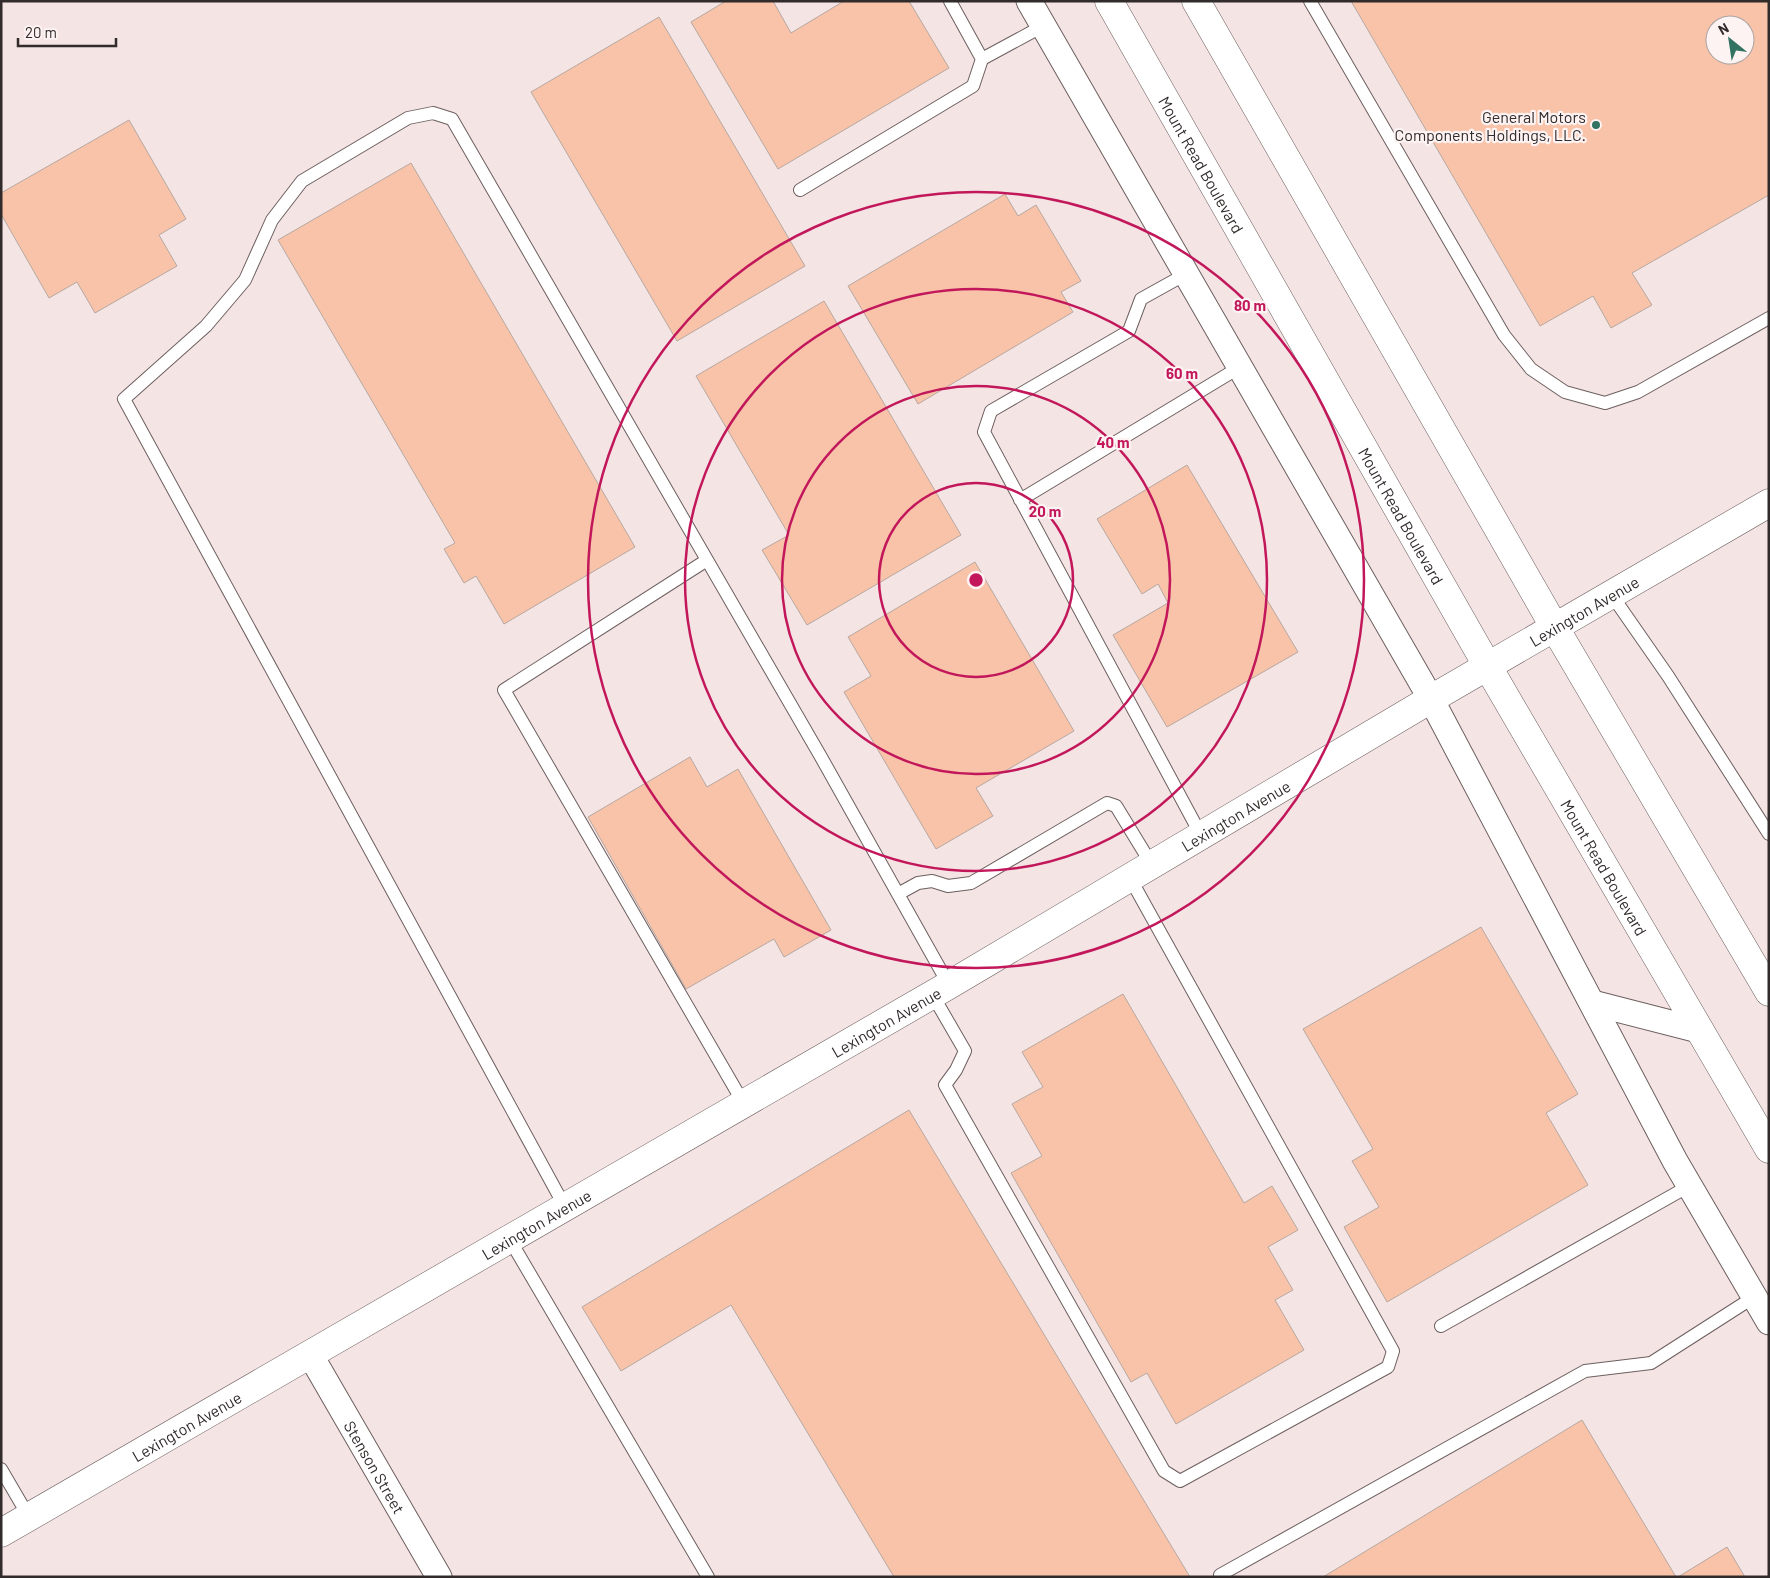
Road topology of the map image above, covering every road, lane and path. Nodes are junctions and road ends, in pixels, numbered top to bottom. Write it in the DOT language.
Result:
graph roads {
  1 [pos="950,1"];
  2 [pos="1029,1"];
  3 [pos="1109,1"];
  4 [pos="1196,1"];
  5 [pos="1310,1"];
  6 [pos="1043,26"];
  7 [pos="982,59"];
  8 [pos="800,190"];
  9 [pos="1186,274"];
  10 [pos="1769,318"];
  11 [pos="1240,367"];
  12 [pos="1020,500"];
  13 [pos="1769,503"];
  14 [pos="707,560"];
  15 [pos="1611,594"];
  16 [pos="1555,628"];
  17 [pos="1488,667"];
  18 [pos="1431,699"];
  19 [pos="1768,832"];
  20 [pos="1201,836"];
  21 [pos="1141,871"];
  22 [pos="898,894"];
  23 [pos="941,990"];
  24 [pos="1769,992"];
  25 [pos="1593,1003"];
  26 [pos="1698,1030"];
  27 [pos="744,1104"];
  28 [pos="1769,1149"];
  29 [pos="1689,1186"];
  30 [pos="566,1207"];
  31 [pos="510,1240"];
  32 [pos="1754,1298"];
  33 [pos="1769,1322"];
  34 [pos="1441,1326"];
  35 [pos="311,1356"];
  36 [pos="1,1470"];
  37 [pos="29,1517"];
  38 [pos="1,1533"];
  39 [pos="1220,1574"];
  40 [pos="439,1577"];
  41 [pos="708,1577"];
  1 -- 7 [label="lane"];
  2 -- 6 [label="street"];
  3 -- 17 [label="main road, Mount Read Boulevard"];
  4 -- 16 [label="main road"];
  5 -- 10 [label="lane"];
  6 -- 7 [label="lane"];
  6 -- 9 [label="street"];
  7 -- 8 [label="lane"];
  9 -- 11 [label="street"];
  9 -- 12 [label="lane"];
  11 -- 12 [label="lane"];
  11 -- 18 [label="street"];
  12 -- 20 [label="lane"];
  13 -- 15 [label="main road, Lexington Avenue"];
  14 -- 22 [label="lane"];
  14 -- 27 [label="lane"];
  14 -- 30 [label="lane"];
  15 -- 16 [label="main road, Lexington Avenue"];
  15 -- 19 [label="lane"];
  16 -- 17 [label="main road, Lexington Avenue"];
  16 -- 24 [label="main road"];
  17 -- 18 [label="main road, Lexington Avenue"];
  17 -- 26 [label="main road, Mount Read Boulevard"];
  18 -- 20 [label="main road, Lexington Avenue"];
  18 -- 25 [label="street"];
  20 -- 21 [label="main road, Lexington Avenue"];
  21 -- 22 [label="lane"];
  21 -- 23 [label="main road, Lexington Avenue"];
  21 -- 23 [label="lane"];
  22 -- 23 [label="lane"];
  23 -- 27 [label="main road, Lexington Avenue"];
  25 -- 26 [label="street"];
  25 -- 29 [label="street"];
  26 -- 28 [label="main road, Mount Read Boulevard"];
  27 -- 30 [label="main road, Lexington Avenue"];
  29 -- 32 [label="street"];
  29 -- 34 [label="lane"];
  30 -- 31 [label="main road, Lexington Avenue"];
  31 -- 35 [label="main road, Lexington Avenue"];
  31 -- 41 [label="lane"];
  32 -- 33 [label="street"];
  32 -- 39 [label="lane"];
  35 -- 37 [label="main road, Lexington Avenue"];
  35 -- 40 [label="street, Stenson Street"];
  36 -- 37 [label="lane"];
  37 -- 38 [label="main road, Lexington Avenue"];
}
